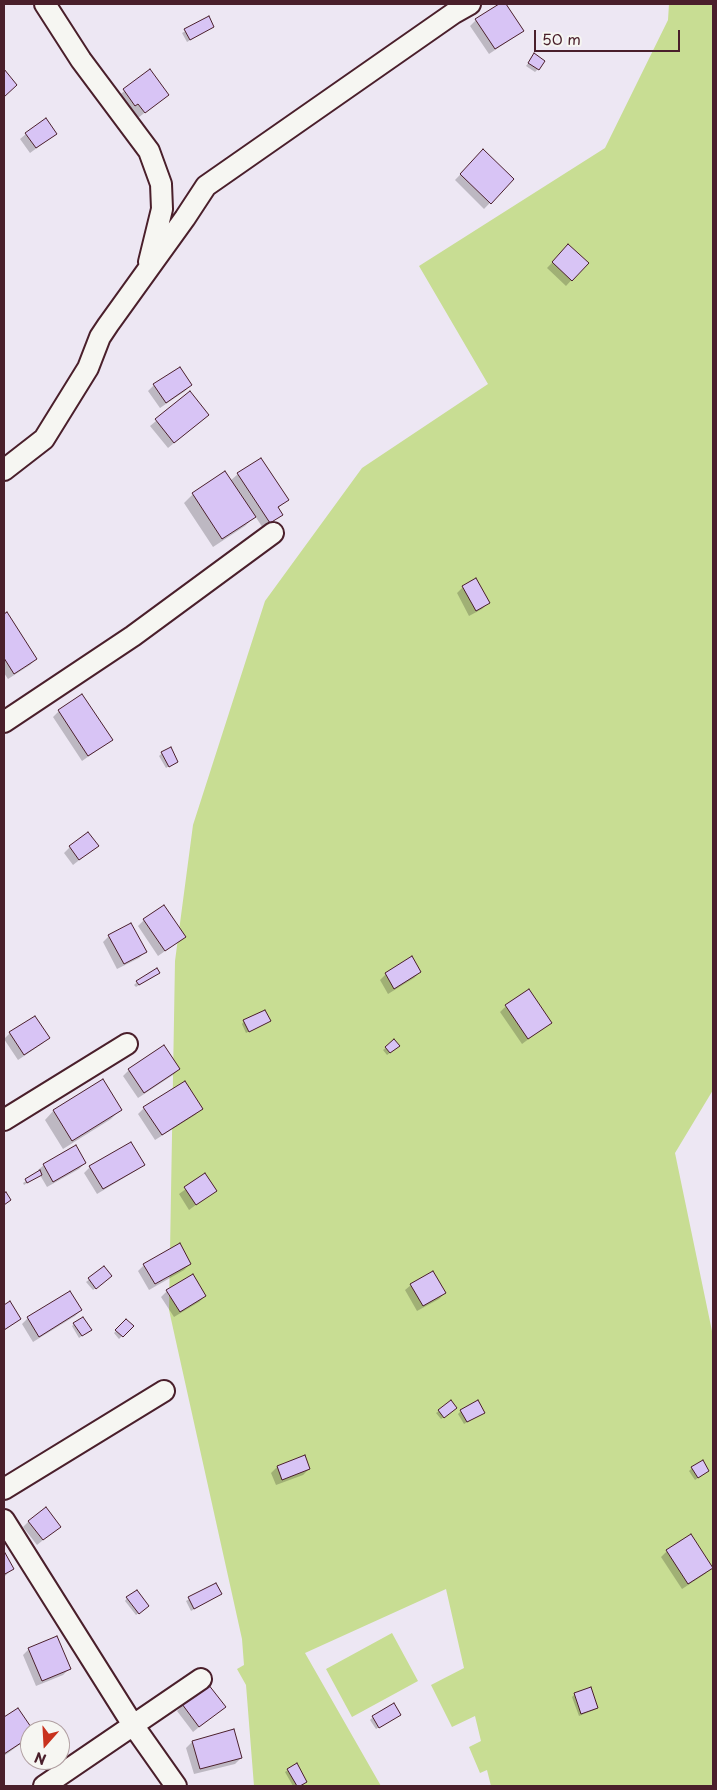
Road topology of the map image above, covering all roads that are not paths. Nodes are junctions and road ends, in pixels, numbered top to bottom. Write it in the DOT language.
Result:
graph roads {
  1 [pos="45,4"];
  2 [pos="470,4"];
  3 [pos="147,272"];
  4 [pos="4,470"];
  5 [pos="273,533"];
  6 [pos="4,722"];
  7 [pos="127,1044"];
  8 [pos="4,1120"];
  9 [pos="164,1391"];
  10 [pos="4,1489"];
  11 [pos="4,1520"];
  12 [pos="201,1678"];
  13 [pos="133,1725"];
  14 [pos="44,1786"];
  15 [pos="176,1786"];
  1 -- 3 [label="street"];
  2 -- 3 [label="street"];
  3 -- 4 [label="street"];
  5 -- 6 [label="street"];
  7 -- 8 [label="street"];
  9 -- 10 [label="street"];
  11 -- 13 [label="street"];
  12 -- 13 [label="street"];
  13 -- 14 [label="street"];
  13 -- 15 [label="street"];
}
